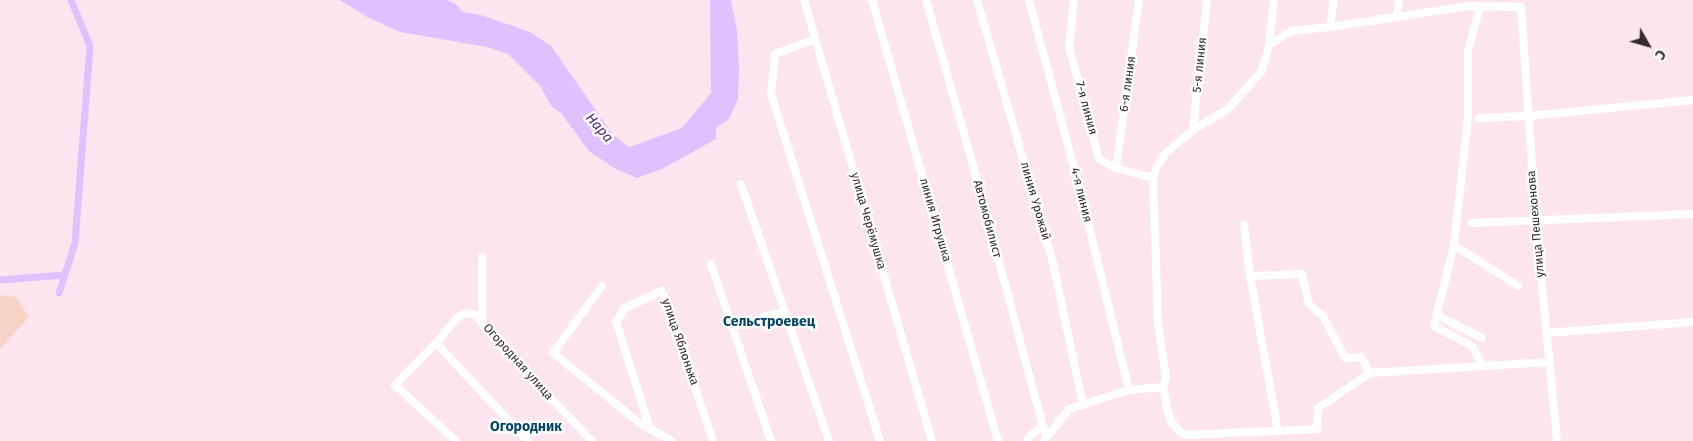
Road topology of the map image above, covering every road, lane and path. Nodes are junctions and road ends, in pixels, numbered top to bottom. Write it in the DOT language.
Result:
graph roads {
  1 [pos="804,0"];
  2 [pos="872,0"];
  3 [pos="926,0"];
  4 [pos="976,0"];
  5 [pos="1029,0"];
  6 [pos="1074,0"];
  7 [pos="1139,0"];
  8 [pos="1207,0"];
  9 [pos="1274,0"];
  10 [pos="1334,0"];
  11 [pos="1399,0"];
  12 [pos="1480,6"];
  13 [pos="1397,16"];
  14 [pos="1330,27"];
  15 [pos="816,39"];
  16 [pos="1269,45"];
  17 [pos="1693,100"];
  18 [pos="1528,116"];
  19 [pos="1479,118"];
  20 [pos="1193,130"];
  21 [pos="1116,168"];
  22 [pos="1153,178"];
  23 [pos="741,184"];
  24 [pos="1693,214"];
  25 [pos="1536,222"];
  26 [pos="1472,223"];
  27 [pos="1244,225"];
  28 [pos="1454,245"];
  29 [pos="482,257"];
  30 [pos="711,264"];
  31 [pos="1250,276"];
  32 [pos="602,286"];
  33 [pos="1518,286"];
  34 [pos="784,311"];
  35 [pos="1436,315"];
  36 [pos="1693,322"];
  37 [pos="482,323"];
  38 [pos="732,327"];
  39 [pos="1546,333"];
  40 [pos="1482,338"];
  41 [pos="436,343"];
  42 [pos="1548,362"];
  43 [pos="1483,366"];
  44 [pos="1370,373"];
  45 [pos="1163,387"];
  46 [pos="1129,390"];
  47 [pos="1083,405"];
  48 [pos="1043,425"];
  49 [pos="650,429"];
  50 [pos="1278,431"];
  51 [pos="1045,440"];
  52 [pos="456,441"];
  53 [pos="528,441"];
  54 [pos="592,441"];
  55 [pos="672,441"];
  56 [pos="713,441"];
  57 [pos="771,441"];
  58 [pos="829,441"];
  59 [pos="880,441"];
  60 [pos="932,441"];
  61 [pos="998,441"];
  62 [pos="1027,441"];
  63 [pos="1557,441"];
  1 -- 15 [label="street, улица Черёмушка"];
  2 -- 61 [label="street, линия Игрушка"];
  3 -- 48 [label="street, Автомобилист"];
  4 -- 47 [label="street, линия Урожай"];
  5 -- 46 [label="street, 4-я линия"];
  6 -- 21 [label="street, 7-я линия"];
  7 -- 21 [label="street, 6-я линия"];
  8 -- 20 [label="street, 5-я линия"];
  9 -- 16 [label="street"];
  10 -- 14 [label="street"];
  11 -- 13 [label="street"];
  12 -- 13 [label="street"];
  12 -- 18 [label="street, улица Пешехонова"];
  12 -- 28 [label="street"];
  13 -- 14 [label="street"];
  14 -- 16 [label="street"];
  15 -- 59 [label="street"];
  15 -- 60 [label="street, улица Черёмушка"];
  16 -- 20 [label="street"];
  17 -- 18 [label="street"];
  18 -- 19 [label="street"];
  18 -- 25 [label="street, улица Пешехонова"];
  20 -- 22 [label="street"];
  21 -- 22 [label="street, 7-я линия"];
  22 -- 45 [label="street"];
  23 -- 34 [label="street"];
  24 -- 25 [label="street"];
  25 -- 26 [label="street"];
  25 -- 39 [label="street, улица Пешехонова"];
  27 -- 31 [label="street"];
  28 -- 33 [label="street"];
  28 -- 35 [label="street"];
  29 -- 37 [label="street"];
  30 -- 38 [label="street"];
  31 -- 44 [label="street"];
  31 -- 50 [label="street"];
  32 -- 49 [label="street"];
  34 -- 38 [label="street"];
  34 -- 58 [label="street"];
  35 -- 40 [label="street"];
  35 -- 43 [label="street"];
  36 -- 39 [label="street"];
  37 -- 41 [label="street, Огородная улица"];
  37 -- 54 [label="street, Огородная улица"];
  38 -- 57 [label="street"];
  39 -- 42 [label="street, улица Пешехонова"];
  41 -- 52 [label="street, Огородная улица"];
  41 -- 53 [label="street"];
  42 -- 43 [label="street"];
  42 -- 63 [label="street, улица Пешехонова"];
  43 -- 44 [label="street"];
  44 -- 50 [label="street"];
  45 -- 46 [label="street"];
  45 -- 50 [label="street"];
  46 -- 47 [label="street"];
  47 -- 51 [label="street"];
  48 -- 51 [label="street, Автомобилист"];
  48 -- 62 [label="street"];
  49 -- 55 [label="street"];
  49 -- 56 [label="street, улица Яблонька"];
}
